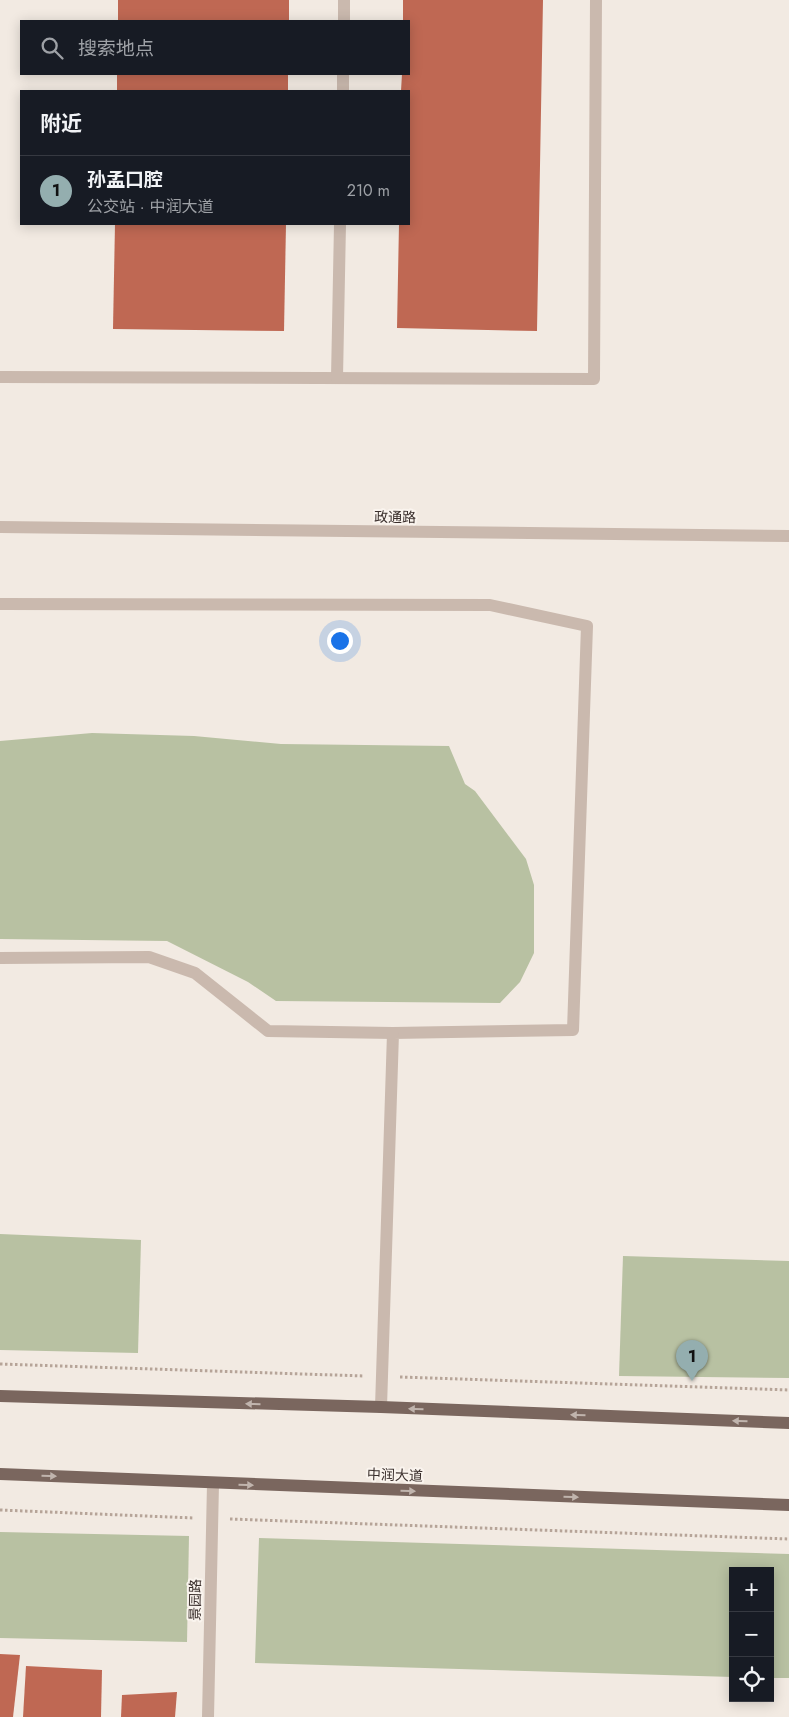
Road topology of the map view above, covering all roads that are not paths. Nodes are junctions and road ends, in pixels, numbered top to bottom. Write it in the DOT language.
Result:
graph roads {
  1 [pos="344,0"];
  2 [pos="596,0"];
  3 [pos="344,20"];
  4 [pos="343,75"];
  5 [pos="343,90"];
  6 [pos="340,225"];
  7 [pos="0,377"];
  8 [pos="337,378"];
  9 [pos="0,527"];
  10 [pos="789,536"];
  11 [pos="0,604"];
  12 [pos="0,958"];
  13 [pos="393,1033"];
  14 [pos="0,1396"];
  15 [pos="381,1407"];
  16 [pos="789,1423"];
  17 [pos="0,1474"];
  18 [pos="212,1484"];
  19 [pos="789,1505"];
  20 [pos="208,1717"];
  1 -- 3 [label="street"];
  2 -- 8 [label="street"];
  4 -- 5 [label="street"];
  6 -- 8 [label="street"];
  7 -- 8 [label="street"];
  9 -- 10 [label="street, 政通路"];
  11 -- 13 [label="street"];
  12 -- 13 [label="street"];
  13 -- 15 [label="street"];
  15 -- 14 [label="main road, one-way"];
  16 -- 15 [label="main road, one-way"];
  17 -- 18 [label="main road, 中润大道, one-way"];
  18 -- 19 [label="main road, 中润大道, one-way"];
  18 -- 20 [label="street, 景园路"];
}
